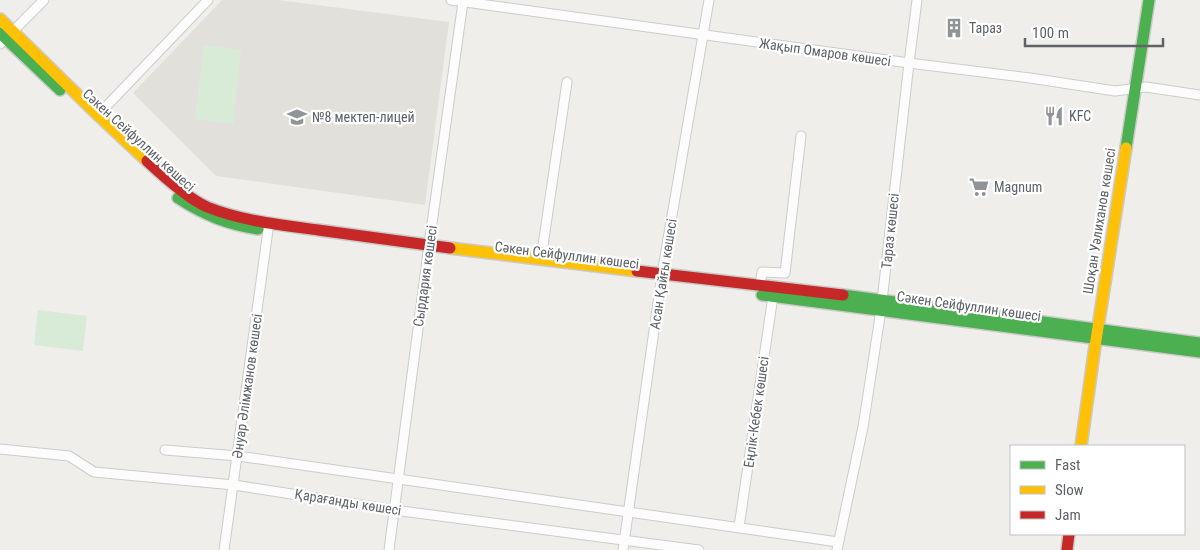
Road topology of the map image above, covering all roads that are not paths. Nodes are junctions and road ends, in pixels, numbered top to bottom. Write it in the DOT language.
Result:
graph roads {
  1 [pos="44,0"];
  2 [pos="208,0"];
  3 [pos="451,0"];
  4 [pos="709,0"];
  5 [pos="917,0"];
  6 [pos="1149,0"];
  7 [pos="463,2"];
  8 [pos="0,19"];
  9 [pos="704,36"];
  10 [pos="5,37"];
  11 [pos="908,63"];
  12 [pos="567,82"];
  13 [pos="1135,88"];
  14 [pos="1200,95"];
  15 [pos="98,115"];
  16 [pos="801,136"];
  17 [pos="268,227"];
  18 [pos="429,249"];
  19 [pos="541,259"];
  20 [pos="661,278"];
  21 [pos="760,286"];
  22 [pos="773,296"];
  23 [pos="881,304"];
  24 [pos="1095,335"];
  25 [pos="1200,343"];
  26 [pos="1200,352"];
  27 [pos="1081,445"];
  28 [pos="0,449"];
  29 [pos="166,450"];
  30 [pos="238,456"];
  31 [pos="398,478"];
  32 [pos="234,485"];
  33 [pos="394,510"];
  34 [pos="629,511"];
  35 [pos="739,527"];
  36 [pos="1069,535"];
  37 [pos="625,540"];
  38 [pos="838,546"];
  39 [pos="224,550"];
  40 [pos="389,550"];
  41 [pos="624,550"];
  42 [pos="699,550"];
  43 [pos="1067,550"];
  1 -- 10 [label="street"];
  2 -- 15 [label="street"];
  3 -- 7 [label="street, Жақып Омаров көшесі"];
  4 -- 9 [label="street, Асан Қайғы көшесі"];
  5 -- 11 [label="street, Тараз көшесі"];
  6 -- 13 [label="street, Шоқан Уәлиханов көшесі"];
  7 -- 9 [label="street, Жақып Омаров көшесі"];
  7 -- 18 [label="street, Сырдария көшесі"];
  8 -- 10 [label="street, Сәкен Сейфуллин көшесі"];
  9 -- 11 [label="street, Жақып Омаров көшесі"];
  9 -- 20 [label="street, Асан Қайғы көшесі"];
  10 -- 15 [label="street, Сәкен Сейфуллин көшесі"];
  10 -- 17 [label="street, Сәкен Сейфуллин көшесі"];
  11 -- 13 [label="street, Жақып Омаров көшесі"];
  11 -- 23 [label="street, Тараз көшесі"];
  12 -- 19 [label="street, Сәкен Сейфуллин көшесі"];
  13 -- 14 [label="street, Жақып Омаров көшесі"];
  13 -- 24 [label="street, Шоқан Уәлиханов көшесі"];
  15 -- 17 [label="street, Сәкен Сейфуллин көшесі"];
  16 -- 21 [label="street"];
  17 -- 18 [label="street, Сәкен Сейфуллин көшесі"];
  17 -- 30 [label="street, Әнуар Әлімжанов көшесі"];
  18 -- 19 [label="street, Сәкен Сейфуллин көшесі"];
  18 -- 20 [label="street, Сәкен Сейфуллин көшесі"];
  18 -- 31 [label="street, Сырдария көшесі"];
  19 -- 20 [label="street, Сәкен Сейфуллин көшесі"];
  20 -- 21 [label="street, Сәкен Сейфуллин көшесі"];
  20 -- 22 [label="street, Сәкен Сейфуллин көшесі"];
  20 -- 34 [label="street, Асан Қайғы көшесі"];
  21 -- 23 [label="street, Сәкен Сейфуллин көшесі"];
  22 -- 23 [label="street, Сәкен Сейфуллин көшесі"];
  22 -- 35 [label="street, Еңлік-Кебек көшесі"];
  23 -- 24 [label="street, Сәкен Сейфуллин көшесі"];
  23 -- 38 [label="street, Тараз көшесі"];
  24 -- 25 [label="street, Сәкен Сейфуллин көшесі"];
  24 -- 26 [label="street, Сәкен Сейфуллин көшесі"];
  24 -- 27 [label="street, Шоқан Уәлиханов көшесі"];
  28 -- 32 [label="street, Қарағанды көшесі"];
  29 -- 30 [label="street, Қарағанды көшесі"];
  30 -- 31 [label="street, Қарағанды көшесі"];
  30 -- 32 [label="street, Әнуар Әлімжанов көшесі"];
  31 -- 33 [label="street, Сырдария көшесі"];
  31 -- 34 [label="street, Қарағанды көшесі"];
  32 -- 33 [label="street, Қарағанды көшесі"];
  32 -- 39 [label="street, Әнуар Әлімжанов көшесі"];
  33 -- 37 [label="street, Қарағанды көшесі"];
  33 -- 40 [label="street, Сырдария көшесі"];
  34 -- 35 [label="street, Қарағанды көшесі"];
  34 -- 37 [label="street, Асан Қайғы көшесі"];
  35 -- 38 [label="street, Қарағанды көшесі"];
  36 -- 43 [label="street"];
  37 -- 41 [label="street, Асан Қайғы көшесі"];
  37 -- 42 [label="street, Қарағанды көшесі"];
}
